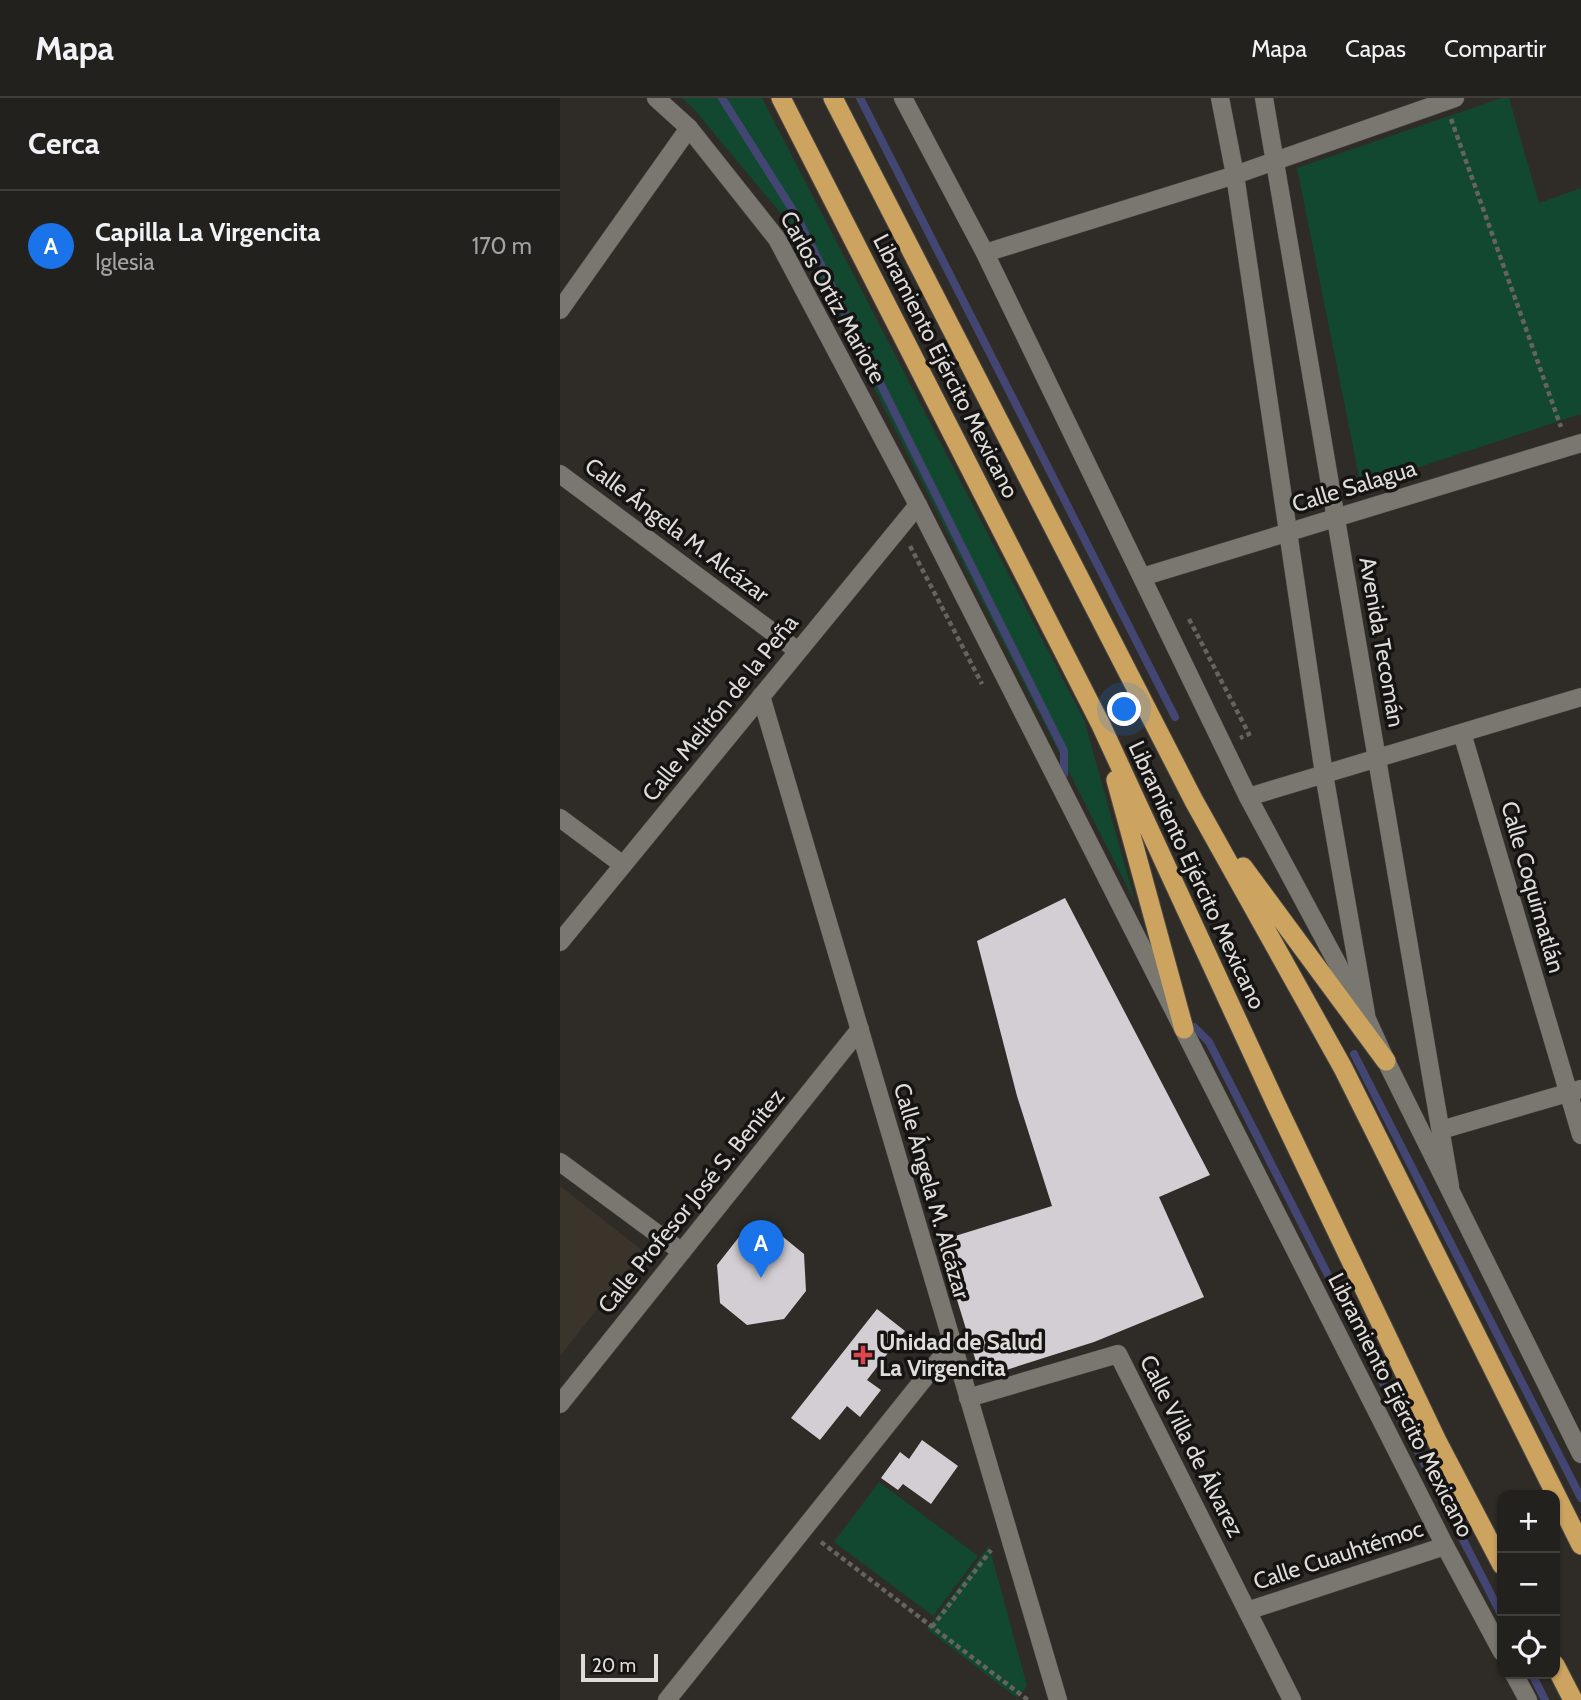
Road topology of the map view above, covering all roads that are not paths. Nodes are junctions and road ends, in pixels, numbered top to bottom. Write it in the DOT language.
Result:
graph roads {
  1 [pos="656,98"];
  2 [pos="781,98"];
  3 [pos="832,98"];
  4 [pos="903,98"];
  5 [pos="1220,98"];
  6 [pos="1264,98"];
  7 [pos="1450,100"];
  8 [pos="689,128"];
  9 [pos="1274,160"];
  10 [pos="1235,175"];
  11 [pos="985,253"];
  12 [pos="560,310"];
  13 [pos="1574,445"];
  14 [pos="560,474"];
  15 [pos="918,505"];
  16 [pos="1335,517"];
  17 [pos="1288,533"];
  18 [pos="1142,577"];
  19 [pos="798,650"];
  20 [pos="761,696"];
  21 [pos="1581,697"];
  22 [pos="1101,725"];
  23 [pos="1462,733"];
  24 [pos="1377,758"];
  25 [pos="1324,774"];
  26 [pos="1248,797"];
  27 [pos="1195,802"];
  28 [pos="560,818"];
  29 [pos="623,865"];
  30 [pos="560,942"];
  31 [pos="1366,1017"];
  32 [pos="860,1029"];
  33 [pos="1184,1029"];
  34 [pos="1386,1061"];
  35 [pos="1575,1091"];
  36 [pos="1441,1130"];
  37 [pos="1581,1135"];
  38 [pos="560,1162"];
  39 [pos="1451,1193"];
  40 [pos="682,1252"];
  41 [pos="951,1345"];
  42 [pos="968,1398"];
  43 [pos="560,1404"];
  44 [pos="1581,1454"];
  45 [pos="1581,1545"];
  46 [pos="1445,1546"];
  47 [pos="1497,1555"];
  48 [pos="1247,1611"];
  49 [pos="1497,1643"];
  50 [pos="1560,1675"];
  51 [pos="1517,1679"];
  52 [pos="1056,1699"];
  53 [pos="667,1700"];
  54 [pos="1292,1700"];
  55 [pos="1528,1700"];
  56 [pos="1573,1700"];
  1 -- 8 [label="street, Carlos Ortiz Mariote"];
  2 -- 22 [label="highway, Libramiento Ejército Mexicano"];
  3 -- 27 [label="highway, Libramiento Ejército Mexicano"];
  4 -- 11 [label="street"];
  5 -- 10 [label="street"];
  6 -- 9 [label="street, Avenida Tecomán"];
  7 -- 9 [label="street"];
  8 -- 12 [label="street"];
  8 -- 15 [label="street, Carlos Ortiz Mariote"];
  9 -- 10 [label="street"];
  9 -- 16 [label="street, Avenida Tecomán"];
  10 -- 11 [label="street"];
  10 -- 17 [label="street"];
  11 -- 18 [label="street"];
  13 -- 16 [label="street, Calle Salagua"];
  14 -- 19 [label="street, Calle Ángela M. Alcázar"];
  15 -- 19 [label="street, Calle Melitón de la Peña"];
  15 -- 33 [label="street, Libramiento Ejército Mexicano"];
  16 -- 17 [label="street, Calle Salagua"];
  16 -- 24 [label="street, Avenida Tecomán"];
  17 -- 18 [label="street, Calle Salagua"];
  17 -- 25 [label="street"];
  18 -- 26 [label="street"];
  19 -- 20 [label="street, Calle Melitón de la Peña"];
  20 -- 29 [label="street, Calle Melitón de la Peña"];
  20 -- 32 [label="street, Calle Ángela M. Alcázar"];
  21 -- 23 [label="street"];
  22 -- 33 [label="highway"];
  22 -- 47 [label="highway, Libramiento Ejército Mexicano"];
  23 -- 24 [label="street"];
  23 -- 35 [label="street, Calle Coquimatlán"];
  24 -- 25 [label="street"];
  24 -- 36 [label="street, Avenida Tecomán"];
  25 -- 26 [label="street"];
  25 -- 31 [label="street"];
  26 -- 31 [label="street"];
  27 -- 34 [label="highway"];
  27 -- 45 [label="highway, Libramiento Ejército Mexicano"];
  28 -- 29 [label="street"];
  29 -- 30 [label="street, Calle Melitón de la Peña"];
  31 -- 34 [label="street"];
  32 -- 40 [label="street, Calle Profesor José S. Benítez"];
  32 -- 41 [label="street, Calle Ángela M. Alcázar"];
  33 -- 46 [label="street, Libramiento Ejército Mexicano"];
  34 -- 39 [label="street"];
  35 -- 36 [label="street"];
  35 -- 37 [label="street, Calle Coquimatlán"];
  36 -- 39 [label="street, Avenida Tecomán"];
  38 -- 40 [label="street"];
  39 -- 44 [label="street"];
  40 -- 43 [label="street, Calle Profesor José S. Benítez"];
  41 -- 42 [label="street, Calle Ángela M. Alcázar"];
  41 -- 53 [label="street"];
  42 -- 48 [label="street, Calle Villa de Álvarez"];
  42 -- 52 [label="street, Calle Ángela M. Alcázar"];
  46 -- 48 [label="street, Calle Cuauhtémoc"];
  46 -- 49 [label="street, Libramiento Ejército Mexicano"];
  48 -- 54 [label="street, Calle Villa de Álvarez"];
  50 -- 56 [label="highway"];
  51 -- 55 [label="street"];
}
